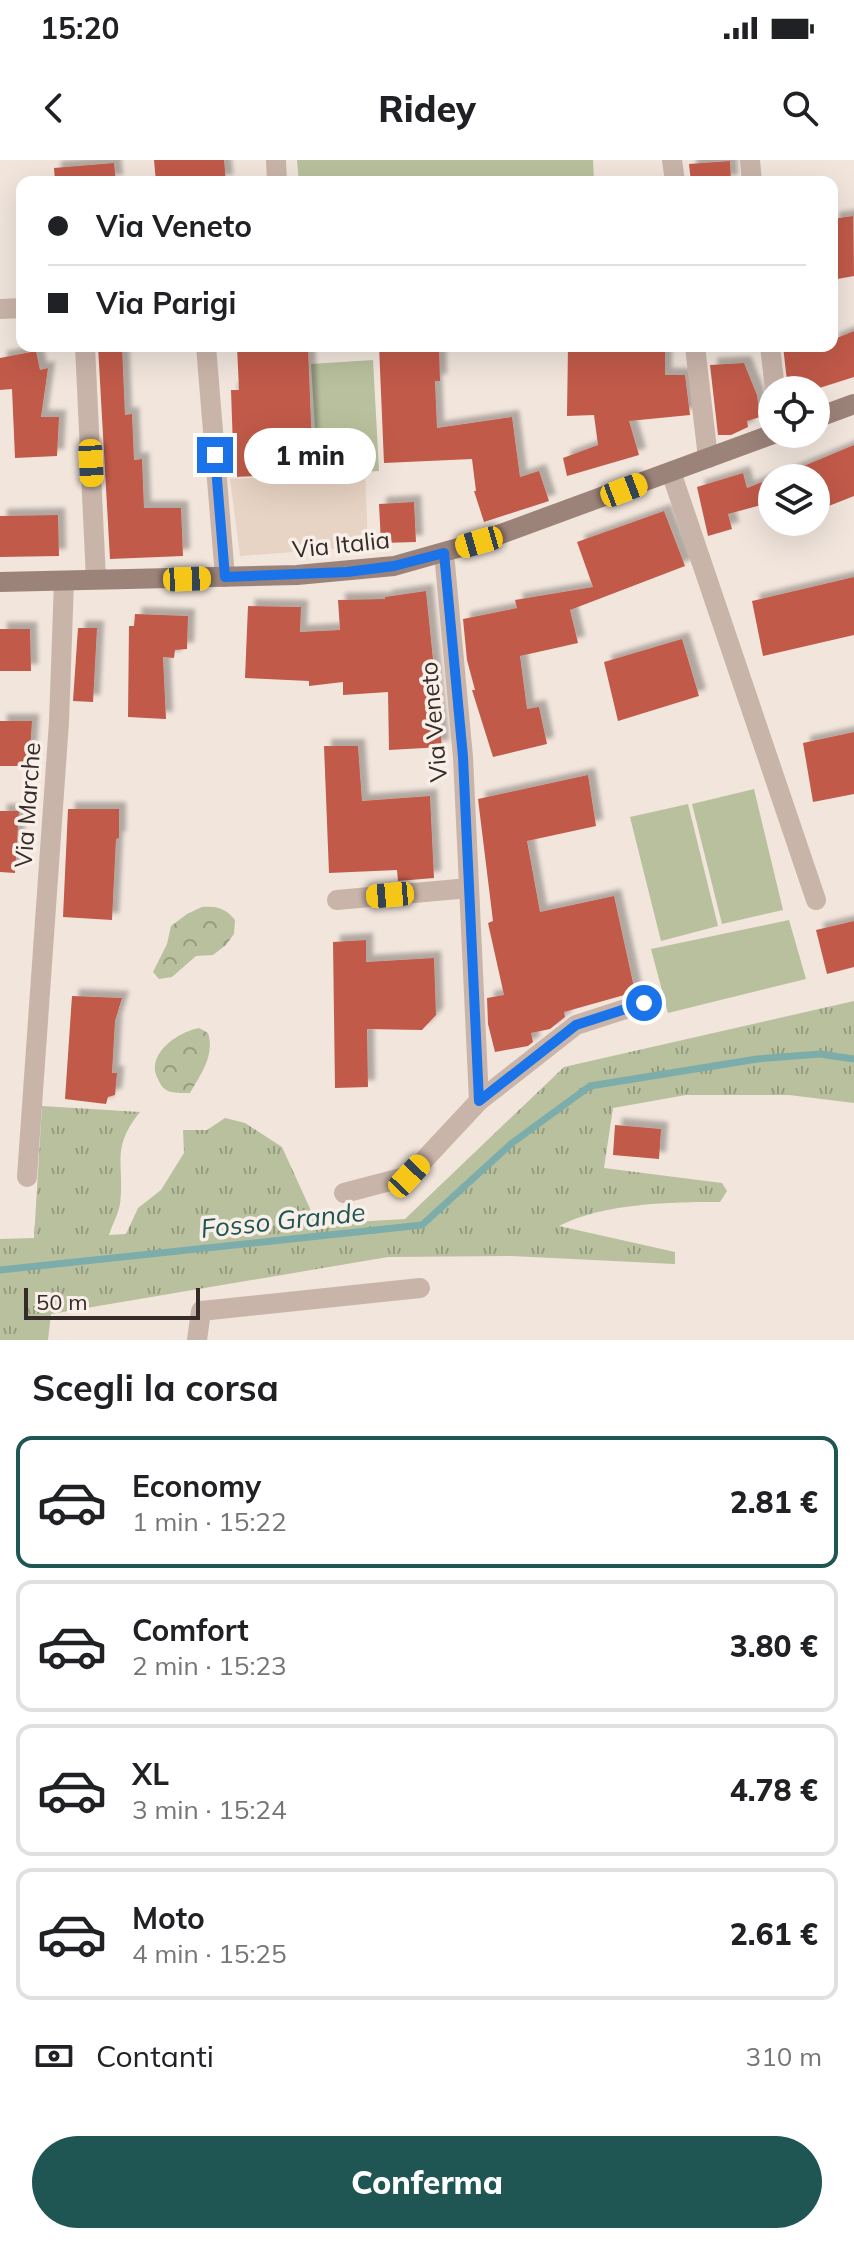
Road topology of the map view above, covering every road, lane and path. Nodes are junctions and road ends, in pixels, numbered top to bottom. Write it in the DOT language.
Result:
graph roads {
  1 [pos="85,352"];
  2 [pos="206,352"];
  3 [pos="696,352"];
  4 [pos="771,352"];
  5 [pos="773,376"];
  6 [pos="854,404"];
  7 [pos="830,413"];
  8 [pos="758,440"];
  9 [pos="708,458"];
  10 [pos="671,472"];
  11 [pos="444,553"];
  12 [pos="225,577"];
  13 [pos="96,579"];
  14 [pos="64,581"];
  15 [pos="0,582"];
  16 [pos="469,888"];
  17 [pos="337,900"];
  18 [pos="816,900"];
  19 [pos="644,1003"];
  20 [pos="479,1101"];
  21 [pos="27,1177"];
  22 [pos="344,1193"];
  23 [pos="420,1288"];
  24 [pos="197,1340"];
  1 -- 13 [label="street"];
  2 -- 12 [label="street"];
  3 -- 9 [label="street"];
  4 -- 5 [label="street"];
  6 -- 7 [label="main road"];
  8 -- 9 [label="main road, Via Italia"];
  9 -- 10 [label="main road, Via Italia"];
  10 -- 11 [label="main road, Via Italia"];
  10 -- 18 [label="street"];
  11 -- 12 [label="main road, Via Italia"];
  11 -- 16 [label="street, Via Veneto"];
  12 -- 13 [label="main road, Via Italia"];
  13 -- 14 [label="main road, Via Italia"];
  14 -- 15 [label="main road, Via Italia"];
  14 -- 21 [label="street, Via Marche"];
  16 -- 17 [label="street"];
  16 -- 20 [label="street, Via Veneto"];
  19 -- 20 [label="street"];
  20 -- 22 [label="street"];
  23 -- 24 [label="street"];
}
